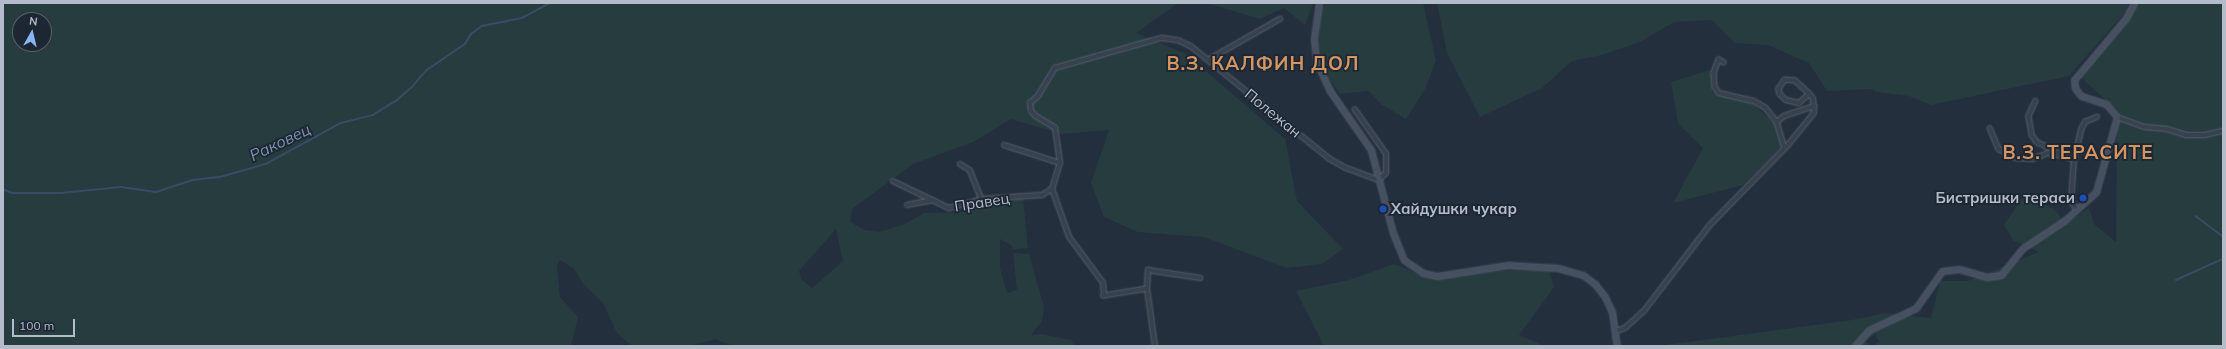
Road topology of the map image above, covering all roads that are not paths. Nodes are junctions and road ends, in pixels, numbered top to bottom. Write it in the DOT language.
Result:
graph roads {
  1 [pos="1319,3"];
  2 [pos="2134,3"];
  3 [pos="1280,19"];
  4 [pos="1208,60"];
  5 [pos="1724,63"];
  6 [pos="1809,94"];
  7 [pos="2036,101"];
  8 [pos="1814,106"];
  9 [pos="1355,110"];
  10 [pos="2097,117"];
  11 [pos="2117,117"];
  12 [pos="1777,122"];
  13 [pos="1990,128"];
  14 [pos="2223,131"];
  15 [pos="1004,145"];
  16 [pos="1785,148"];
  17 [pos="2061,154"];
  18 [pos="2074,159"];
  19 [pos="1060,162"];
  20 [pos="960,164"];
  21 [pos="1379,180"];
  22 [pos="893,181"];
  23 [pos="1052,189"];
  24 [pos="982,199"];
  25 [pos="933,200"];
  26 [pos="907,205"];
  27 [pos="2077,210"];
  28 [pos="1200,278"];
  29 [pos="1147,289"];
  30 [pos="1616,331"];
  31 [pos="1155,346"];
  32 [pos="1617,346"];
  33 [pos="1855,346"];
  1 -- 21 [label="street"];
  2 -- 11 [label="street"];
  3 -- 4 [label="street"];
  4 -- 19 [label="street, Полежан"];
  4 -- 21 [label="street, Полежан"];
  5 -- 12 [label="street"];
  6 -- 6 [label="street"];
  6 -- 8 [label="street"];
  7 -- 17 [label="street"];
  8 -- 12 [label="street"];
  8 -- 16 [label="street"];
  9 -- 21 [label="street"];
  10 -- 18 [label="street"];
  11 -- 14 [label="street"];
  11 -- 27 [label="street"];
  12 -- 16 [label="street"];
  13 -- 17 [label="street"];
  15 -- 19 [label="street"];
  16 -- 30 [label="street"];
  17 -- 18 [label="street"];
  18 -- 27 [label="street"];
  19 -- 23 [label="street"];
  20 -- 24 [label="street"];
  21 -- 30 [label="street"];
  22 -- 25 [label="street, Правец"];
  23 -- 24 [label="street, Правец"];
  23 -- 29 [label="street"];
  24 -- 25 [label="street, Правец"];
  25 -- 26 [label="street"];
  27 -- 33 [label="street"];
  28 -- 29 [label="street"];
  29 -- 31 [label="street"];
  30 -- 32 [label="street"];
}
